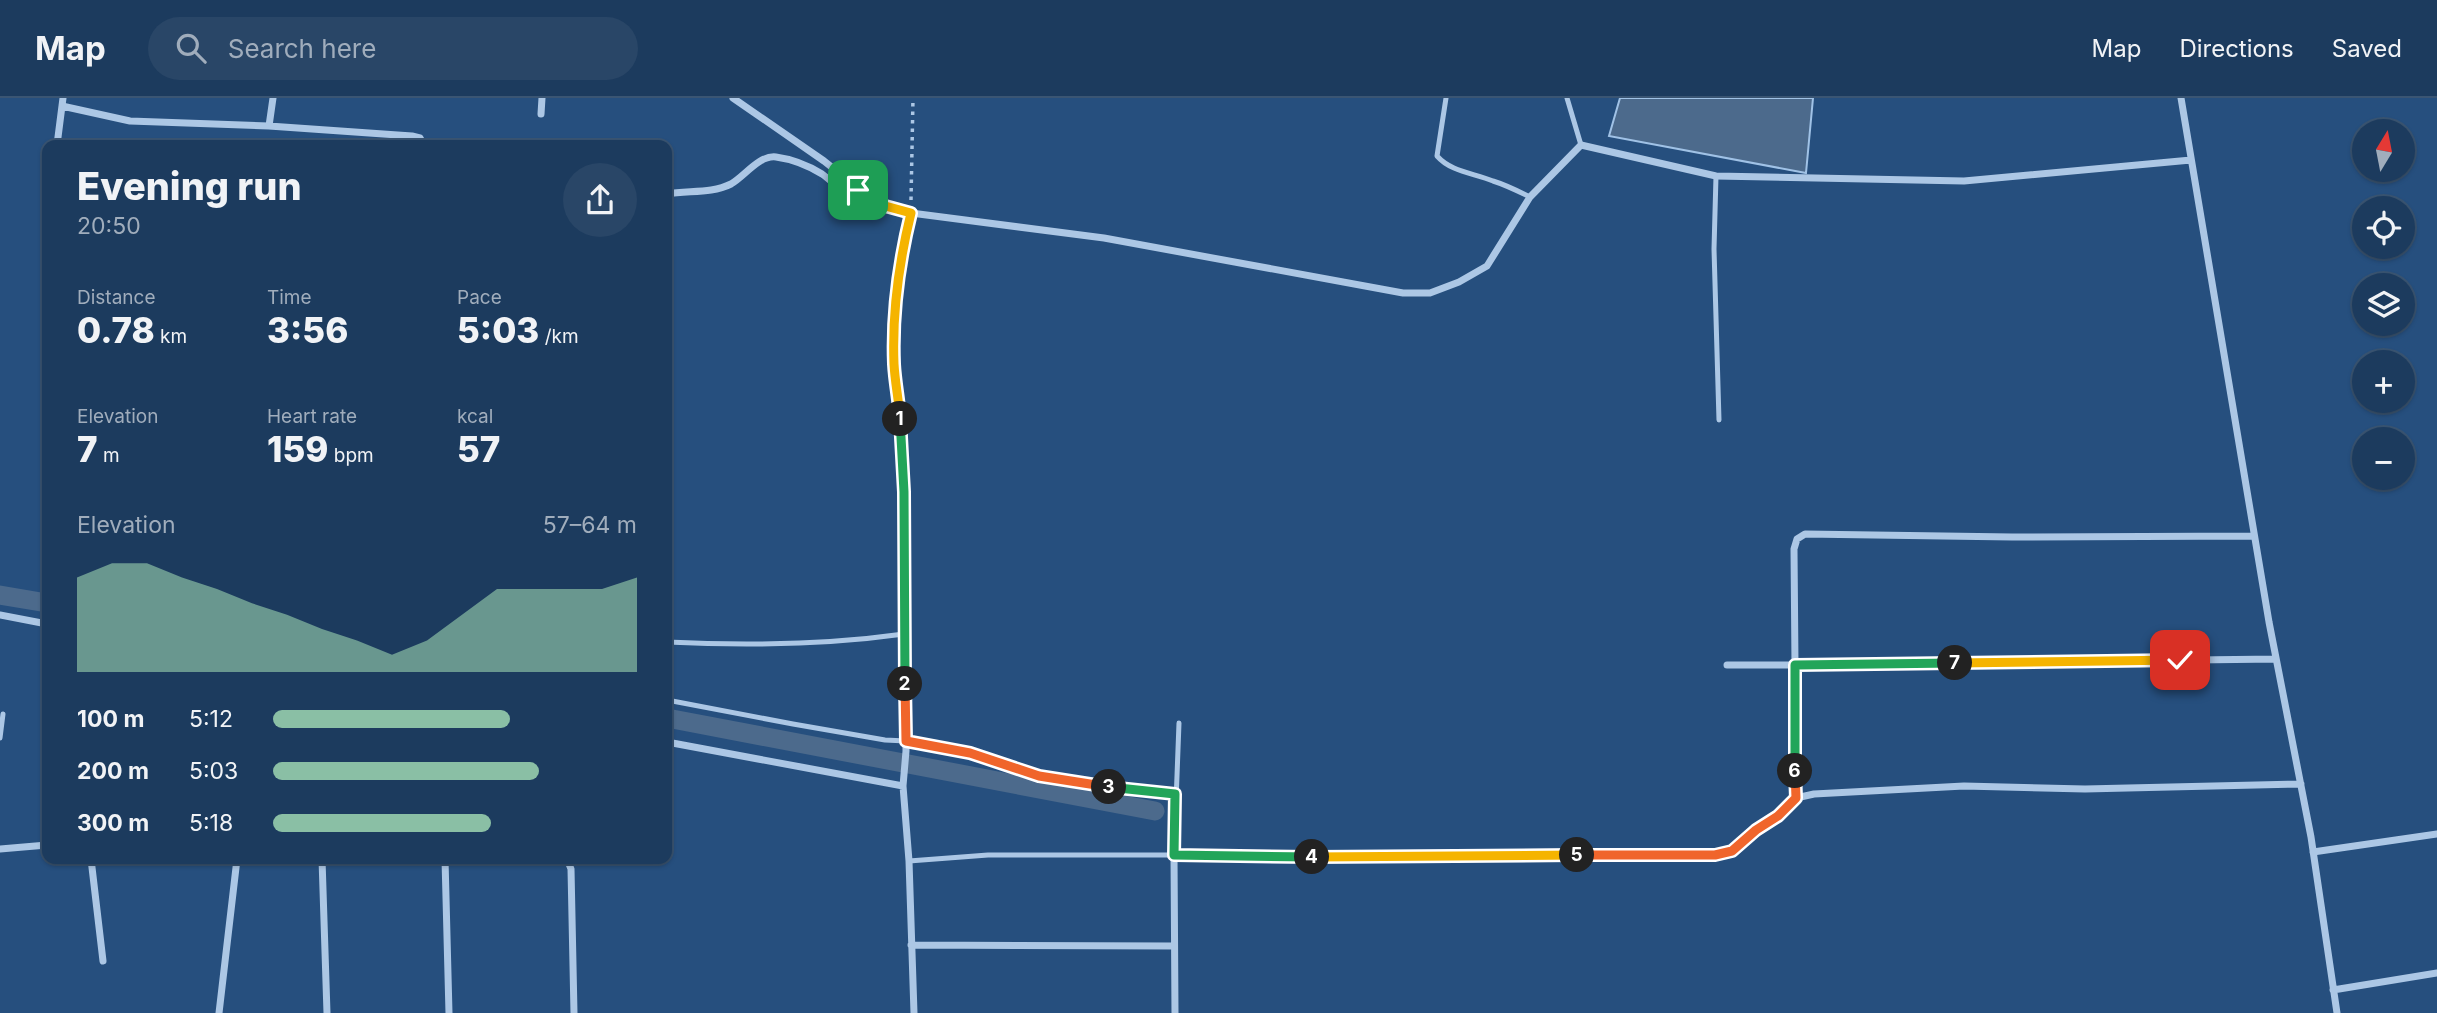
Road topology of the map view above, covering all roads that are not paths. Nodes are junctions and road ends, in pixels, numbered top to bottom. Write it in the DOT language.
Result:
graph roads {
  1 [pos="273,98"];
  2 [pos="542,98"];
  3 [pos="733,98"];
  4 [pos="1446,98"];
  5 [pos="1567,98"];
  6 [pos="2181,98"];
  7 [pos="62,102"];
  8 [pos="541,114"];
  9 [pos="269,126"];
  10 [pos="58,140"];
  11 [pos="421,140"];
  12 [pos="1581,145"];
  13 [pos="2192,160"];
  14 [pos="1716,176"];
  15 [pos="672,194"];
  16 [pos="1530,197"];
  17 [pos="878,204"];
  18 [pos="911,213"];
  19 [pos="1719,420"];
  20 [pos="2254,536"];
  21 [pos="0,615"];
  22 [pos="42,623"];
  23 [pos="904,634"];
  24 [pos="672,642"];
  25 [pos="2276,659"];
  26 [pos="1727,665"];
  27 [pos="1795,665"];
  28 [pos="672,700"];
  29 [pos="4,715"];
  30 [pos="1179,723"];
  31 [pos="0,738"];
  32 [pos="906,741"];
  33 [pos="672,743"];
  34 [pos="2301,785"];
  35 [pos="903,786"];
  36 [pos="1175,794"];
  37 [pos="2437,834"];
  38 [pos="42,845"];
  39 [pos="0,849"];
  40 [pos="2313,852"];
  41 [pos="1174,855"];
  42 [pos="909,861"];
  43 [pos="92,864"];
  44 [pos="236,864"];
  45 [pos="322,864"];
  46 [pos="445,864"];
  47 [pos="569,864"];
  48 [pos="911,945"];
  49 [pos="1174,946"];
  50 [pos="103,961"];
  51 [pos="2437,973"];
  52 [pos="2333,989"];
  53 [pos="219,1013"];
  54 [pos="327,1013"];
  55 [pos="449,1013"];
  56 [pos="574,1013"];
  57 [pos="914,1013"];
  58 [pos="1175,1013"];
  59 [pos="2337,1013"];
  1 -- 9 [label="street"];
  2 -- 8 [label="street"];
  3 -- 17 [label="street"];
  4 -- 16 [label="lane"];
  5 -- 12 [label="lane"];
  6 -- 13 [label="street"];
  7 -- 9 [label="street"];
  7 -- 10 [label="street"];
  9 -- 11 [label="street"];
  12 -- 14 [label="street"];
  12 -- 16 [label="street"];
  13 -- 14 [label="street"];
  13 -- 20 [label="street"];
  14 -- 19 [label="lane"];
  15 -- 17 [label="street"];
  16 -- 18 [label="street"];
  17 -- 18 [label="street"];
  18 -- 23 [label="street"];
  20 -- 25 [label="street"];
  20 -- 27 [label="street"];
  21 -- 22 [label="street"];
  23 -- 24 [label="lane"];
  23 -- 32 [label="street"];
  25 -- 27 [label="street"];
  25 -- 34 [label="street"];
  26 -- 27 [label="street"];
  27 -- 34 [label="street"];
  28 -- 32 [label="lane"];
  29 -- 31 [label="lane"];
  30 -- 36 [label="lane"];
  32 -- 35 [label="street"];
  32 -- 36 [label="lane"];
  33 -- 35 [label="street"];
  34 -- 40 [label="street"];
  35 -- 42 [label="street"];
  36 -- 41 [label="lane"];
  37 -- 40 [label="street"];
  38 -- 39 [label="street"];
  40 -- 52 [label="street"];
  41 -- 42 [label="lane"];
  41 -- 49 [label="street"];
  42 -- 48 [label="street"];
  43 -- 50 [label="street"];
  44 -- 53 [label="street"];
  45 -- 54 [label="street"];
  46 -- 55 [label="street"];
  47 -- 56 [label="street"];
  48 -- 49 [label="street"];
  48 -- 57 [label="street"];
  49 -- 58 [label="street"];
  51 -- 52 [label="street"];
  52 -- 59 [label="street"];
}
